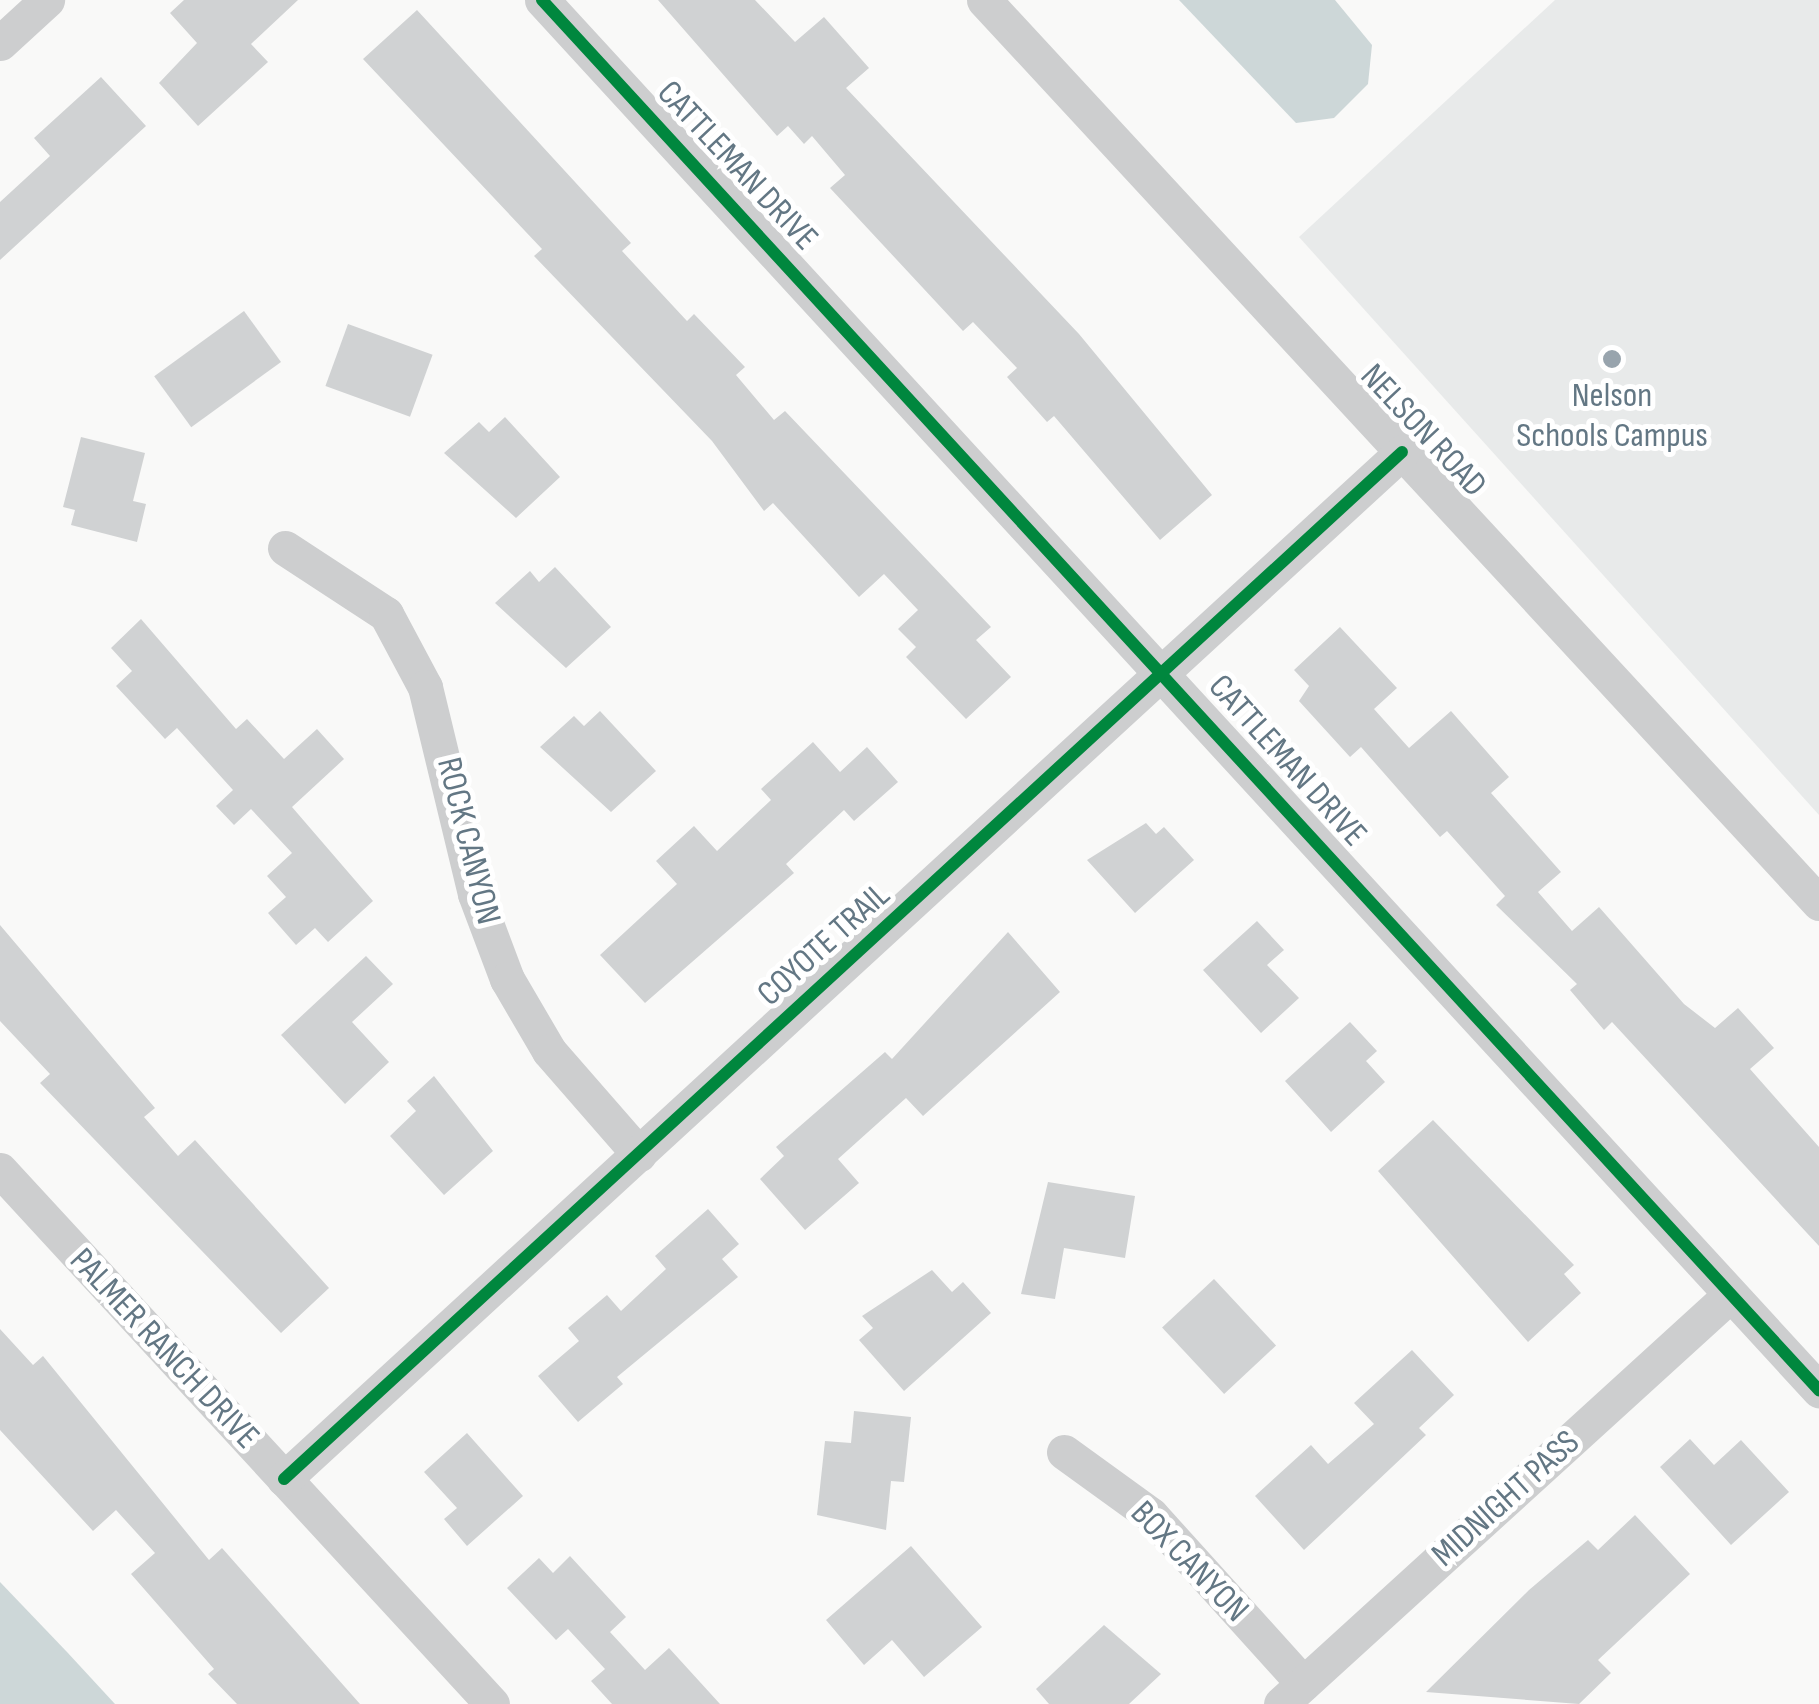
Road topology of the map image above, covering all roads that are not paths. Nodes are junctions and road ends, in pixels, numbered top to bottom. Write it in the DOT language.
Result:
graph roads {
  1 [pos="47,0"];
  2 [pos="542,0"];
  3 [pos="984,0"];
  4 [pos="0,42"];
  5 [pos="1402,452"];
  6 [pos="285,548"];
  7 [pos="1166,672"];
  8 [pos="1819,903"];
  9 [pos="638,1154"];
  10 [pos="0,1170"];
  11 [pos="1730,1295"];
  12 [pos="1819,1390"];
  13 [pos="1064,1452"];
  14 [pos="284,1480"];
  15 [pos="1292,1694"];
  16 [pos="492,1704"];
  1 -- 4 [label="street"];
  2 -- 7 [label="street, CATTLEMAN DRIVE"];
  3 -- 5 [label="street, NELSON ROAD"];
  5 -- 7 [label="street, COYOTE TRAIL"];
  5 -- 8 [label="street, NELSON ROAD"];
  6 -- 9 [label="street, ROCK CANYON"];
  7 -- 9 [label="street, COYOTE TRAIL"];
  7 -- 11 [label="street, CATTLEMAN DRIVE"];
  9 -- 14 [label="street, COYOTE TRAIL"];
  10 -- 14 [label="street, PALMER RANCH DRIVE"];
  11 -- 12 [label="street, CATTLEMAN DRIVE"];
  11 -- 15 [label="street, MIDNIGHT PASS"];
  13 -- 15 [label="street, BOX CANYON"];
  14 -- 16 [label="street, PALMER RANCH DRIVE"];
}
